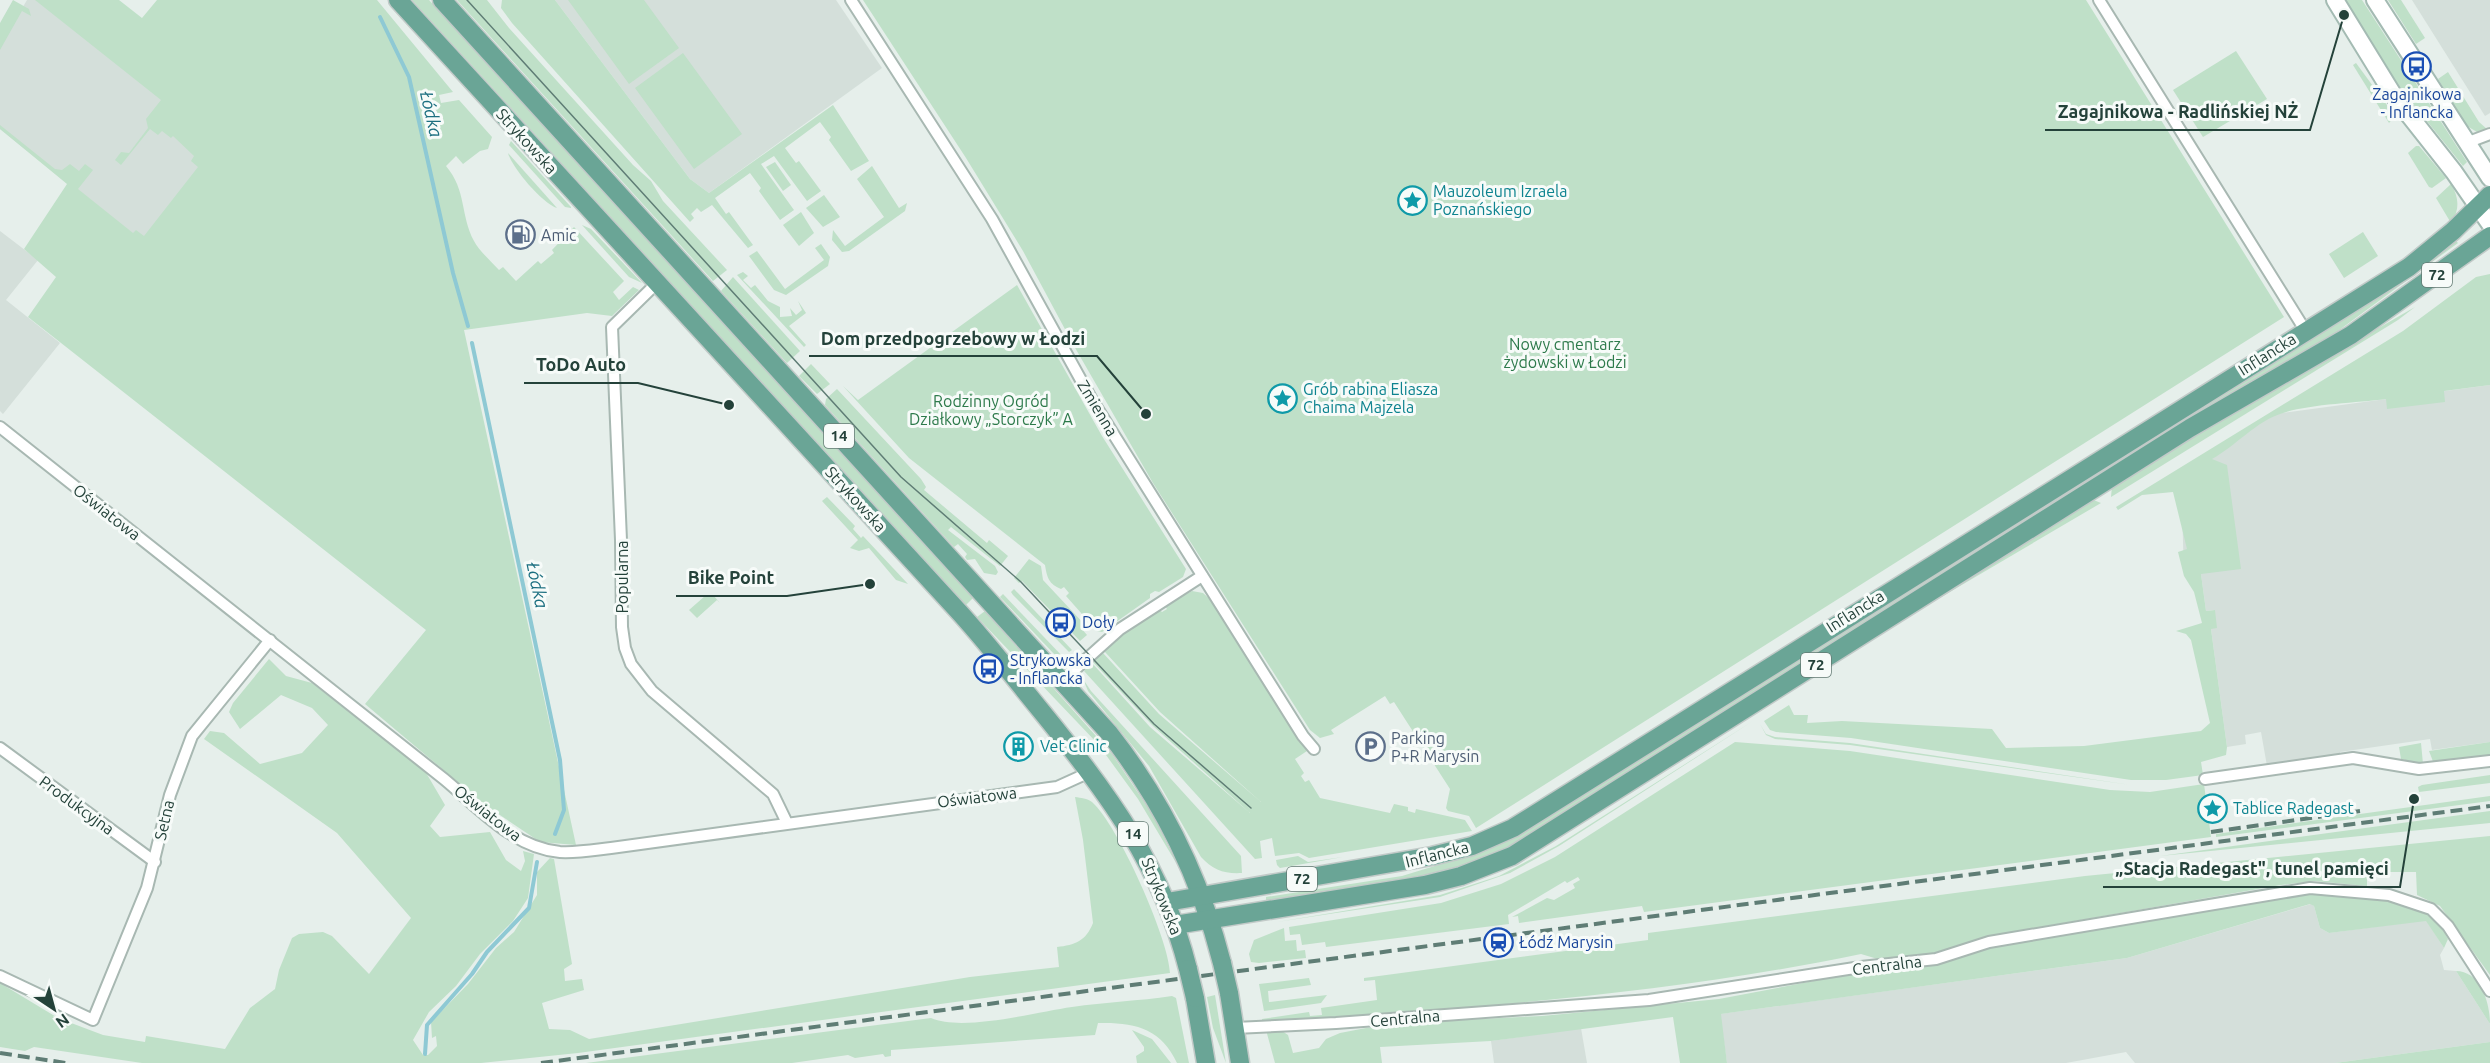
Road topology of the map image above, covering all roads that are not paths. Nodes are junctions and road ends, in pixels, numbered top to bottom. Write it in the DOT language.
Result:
graph roads {
  1 [pos="398,0"];
  2 [pos="442,0"];
  3 [pos="851,0"];
  4 [pos="2099,0"];
  5 [pos="2335,0"];
  6 [pos="2375,0"];
  7 [pos="2490,134"];
  8 [pos="2466,143"];
  9 [pos="2484,162"];
  10 [pos="2490,178"];
  11 [pos="2484,200"];
  12 [pos="2490,224"];
  13 [pos="2490,236"];
  14 [pos="658,282"];
  15 [pos="2305,330"];
  16 [pos="0,428"];
  17 [pos="1202,576"];
  18 [pos="270,640"];
  19 [pos="1062,681"];
  20 [pos="0,748"];
  21 [pos="1314,749"];
  22 [pos="2490,761"];
  23 [pos="1090,772"];
  24 [pos="2205,779"];
  25 [pos="786,824"];
  26 [pos="155,862"];
  27 [pos="1203,896"];
  28 [pos="1167,902"];
  29 [pos="1210,918"];
  30 [pos="1175,925"];
  31 [pos="0,976"];
  32 [pos="2490,991"];
  33 [pos="1235,1028"];
  34 [pos="1206,1063"];
  35 [pos="1240,1063"];
  1 -- 14 [label="main road, Strykowska / 14"];
  2 -- 19 [label="main road, Strykowska / 14"];
  3 -- 17 [label="street, Zmienna"];
  4 -- 15 [label="street"];
  5 -- 11 [label="street"];
  6 -- 8 [label="street"];
  7 -- 8 [label="street"];
  8 -- 9 [label="street"];
  9 -- 10 [label="street"];
  11 -- 12 [label="street"];
  11 -- 15 [label="main road, Inflancka / 72"];
  13 -- 29 [label="main road, Inflancka / 72"];
  14 -- 23 [label="main road, Strykowska / 14"];
  14 -- 25 [label="street, Popularna"];
  15 -- 27 [label="main road, Inflancka / 72"];
  16 -- 18 [label="street, Oświatowa"];
  17 -- 19 [label="street"];
  17 -- 21 [label="street, Zmienna"];
  18 -- 25 [label="street, Oświatowa"];
  18 -- 26 [label="street, Setna"];
  19 -- 27 [label="main road, Strykowska / 14"];
  20 -- 26 [label="street, Produkcyjna"];
  22 -- 24 [label="street"];
  23 -- 25 [label="street, Oświatowa"];
  23 -- 28 [label="main road, Strykowska / 14"];
  26 -- 31 [label="street, Setna"];
  27 -- 28 [label="main road, Inflancka"];
  27 -- 29 [label="main road, Strykowska / 14"];
  28 -- 30 [label="main road, Strykowska / 14"];
  29 -- 30 [label="main road, Inflancka / 72"];
  29 -- 33 [label="main road, Strykowska / 14, bridge"];
  30 -- 34 [label="main road, Strykowska / 14, bridge"];
  32 -- 33 [label="street, Centralna"];
  33 -- 35 [label="main road, Strykowska / 14"];
}
